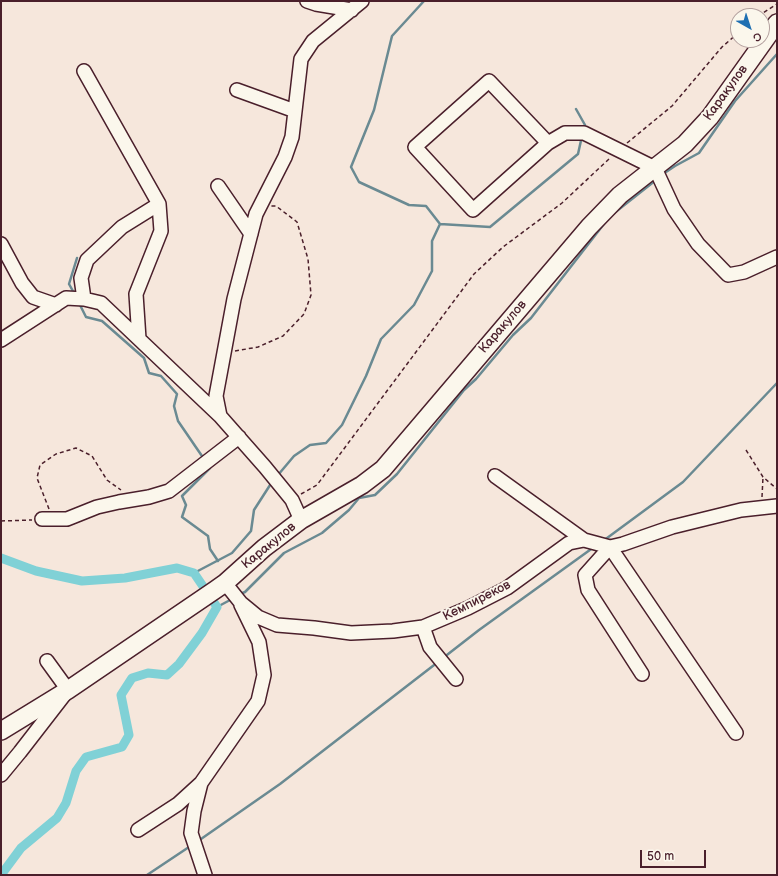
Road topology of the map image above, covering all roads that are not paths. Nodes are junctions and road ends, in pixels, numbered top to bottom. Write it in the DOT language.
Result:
graph roads {
  1 [pos="307,1"];
  2 [pos="362,1"];
  3 [pos="352,10"];
  4 [pos="777,23"];
  5 [pos="84,71"];
  6 [pos="237,90"];
  7 [pos="295,111"];
  8 [pos="548,143"];
  9 [pos="655,168"];
  10 [pos="218,186"];
  11 [pos="159,204"];
  12 [pos="251,234"];
  13 [pos="1,244"];
  14 [pos="777,257"];
  15 [pos="84,298"];
  16 [pos="56,305"];
  17 [pos="139,339"];
  18 [pos="1,340"];
  19 [pos="220,416"];
  20 [pos="239,437"];
  21 [pos="495,476"];
  22 [pos="777,506"];
  23 [pos="47,519"];
  24 [pos="301,520"];
  25 [pos="587,541"];
  26 [pos="608,547"];
  27 [pos="220,586"];
  28 [pos="240,604"];
  29 [pos="423,627"];
  30 [pos="47,660"];
  31 [pos="642,674"];
  32 [pos="456,679"];
  33 [pos="68,690"];
  34 [pos="1,731"];
  35 [pos="736,733"];
  36 [pos="1,775"];
  37 [pos="201,783"];
  38 [pos="138,830"];
  39 [pos="205,875"];
  1 -- 3 [label="street"];
  2 -- 3 [label="street"];
  3 -- 7 [label="street"];
  4 -- 9 [label="main road, Каракулов"];
  5 -- 11 [label="street"];
  6 -- 7 [label="street"];
  7 -- 12 [label="street"];
  8 -- 8 [label="street"];
  8 -- 9 [label="street"];
  9 -- 14 [label="street"];
  9 -- 24 [label="main road, Каракулов"];
  10 -- 12 [label="street"];
  11 -- 15 [label="street"];
  11 -- 17 [label="street"];
  12 -- 19 [label="street"];
  13 -- 16 [label="street"];
  15 -- 16 [label="street"];
  15 -- 17 [label="street"];
  16 -- 18 [label="street"];
  17 -- 19 [label="street"];
  19 -- 20 [label="street"];
  20 -- 23 [label="street"];
  20 -- 24 [label="street"];
  21 -- 25 [label="street"];
  22 -- 26 [label="street"];
  24 -- 27 [label="main road, Каракулов"];
  25 -- 26 [label="street"];
  25 -- 29 [label="street, Кемпиреков"];
  26 -- 31 [label="street"];
  26 -- 35 [label="street"];
  27 -- 28 [label="street, Кемпиреков"];
  27 -- 33 [label="main road, Каракулов"];
  28 -- 29 [label="street, Кемпиреков"];
  28 -- 37 [label="street"];
  29 -- 32 [label="street"];
  30 -- 33 [label="street"];
  33 -- 34 [label="main road, Каракулов"];
  33 -- 36 [label="street"];
  37 -- 38 [label="street"];
  37 -- 39 [label="street"];
}
